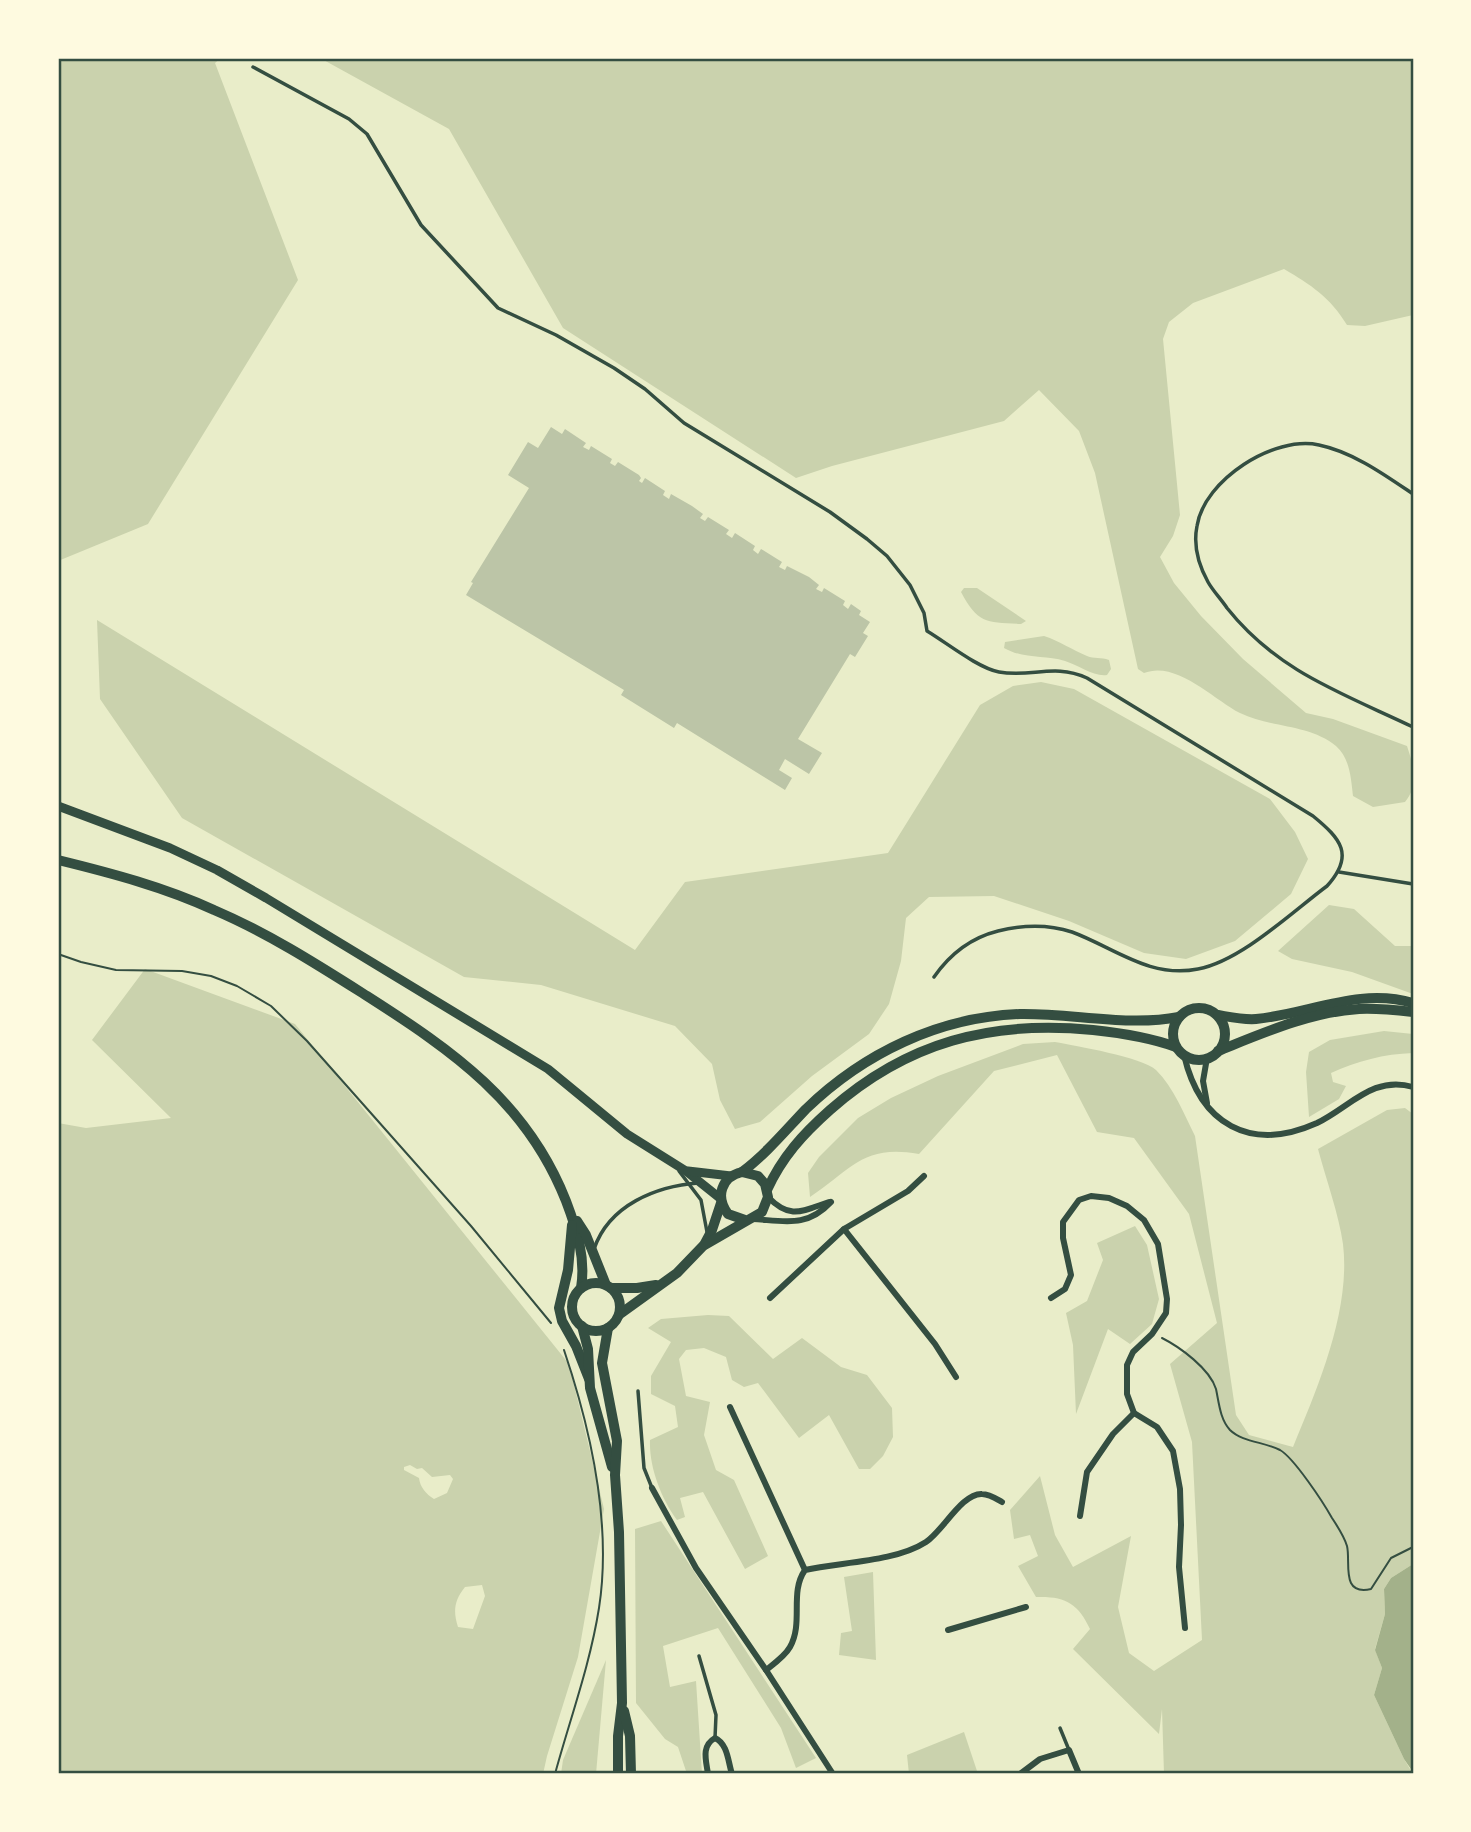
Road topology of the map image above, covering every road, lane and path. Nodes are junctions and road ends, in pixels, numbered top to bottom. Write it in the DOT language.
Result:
graph roads {
  1 [pos="253,67"];
  2 [pos="1413,494"];
  3 [pos="1413,727"];
  4 [pos="58,806"];
  5 [pos="58,860"];
  6 [pos="1339,872"];
  7 [pos="1413,884"];
  8 [pos="58,954"];
  9 [pos="934,977"];
  10 [pos="1413,1003"];
  11 [pos="1413,1012"];
  12 [pos="1218,1015"];
  13 [pos="1179,1017"];
  14 [pos="1180,1051"];
  15 [pos="1218,1051"];
  16 [pos="1208,1058"];
  17 [pos="1413,1087"];
  18 [pos="1207,1105"];
  19 [pos="673,1164"];
  20 [pos="686,1171"];
  21 [pos="737,1174"];
  22 [pos="924,1176"];
  23 [pos="702,1183"];
  24 [pos="690,1184"];
  25 [pos="768,1193"];
  26 [pos="721,1201"];
  27 [pos="568,1207"];
  28 [pos="749,1219"];
  29 [pos="572,1220"];
  30 [pos="844,1228"];
  31 [pos="705,1243"];
  32 [pos="592,1255"];
  33 [pos="656,1285"];
  34 [pos="608,1287"];
  35 [pos="581,1289"];
  36 [pos="770,1298"];
  37 [pos="1051,1298"];
  38 [pos="620,1314"];
  39 [pos="582,1326"];
  40 [pos="553,1327"];
  41 [pos="608,1328"];
  42 [pos="1152,1334"];
  43 [pos="565,1351"];
  44 [pos="956,1377"];
  45 [pos="589,1379"];
  46 [pos="638,1391"];
  47 [pos="730,1407"];
  48 [pos="1134,1413"];
  49 [pos="615,1475"];
  50 [pos="652,1488"];
  51 [pos="1002,1502"];
  52 [pos="1080,1516"];
  53 [pos="1413,1547"];
  54 [pos="805,1570"];
  55 [pos="1026,1607"];
  56 [pos="1185,1628"];
  57 [pos="948,1630"];
  58 [pos="699,1656"];
  59 [pos="766,1670"];
  60 [pos="622,1703"];
  61 [pos="1060,1728"];
  62 [pos="715,1738"];
  63 [pos="1069,1750"];
  64 [pos="555,1774"];
  65 [pos="618,1774"];
  66 [pos="631,1774"];
  67 [pos="708,1774"];
  68 [pos="732,1774"];
  69 [pos="833,1774"];
  70 [pos="1020,1774"];
  71 [pos="1079,1774"];
  1 -- 6 [label="lane"];
  2 -- 3 [label="lane"];
  4 -- 19 [label="main road"];
  5 -- 27 [label="main road"];
  6 -- 7 [label="lane"];
  6 -- 9 [label="lane"];
  8 -- 40 [label="path"];
  10 -- 12 [label="main road"];
  11 -- 15 [label="main road"];
  12 -- 13 [label="main road"];
  12 -- 15 [label="main road"];
  13 -- 14 [label="main road"];
  13 -- 21 [label="main road"];
  14 -- 16 [label="main road"];
  14 -- 18 [label="street"];
  14 -- 25 [label="main road"];
  15 -- 16 [label="main road"];
  16 -- 18 [label="street"];
  17 -- 18 [label="street"];
  19 -- 20 [label="main road"];
  19 -- 24 [label="lane"];
  20 -- 21 [label="main road"];
  20 -- 23 [label="main road"];
  21 -- 25 [label="main road"];
  21 -- 26 [label="main road"];
  22 -- 30 [label="street"];
  23 -- 24 [label="lane"];
  23 -- 26 [label="main road"];
  24 -- 31 [label="lane"];
  24 -- 32 [label="lane"];
  25 -- 28 [label="main road"];
  25 -- 28 [label="street"];
  26 -- 28 [label="main road"];
  26 -- 31 [label="main road"];
  27 -- 29 [label="main road"];
  27 -- 32 [label="main road"];
  28 -- 31 [label="main road"];
  29 -- 35 [label="main road"];
  29 -- 45 [label="main road"];
  30 -- 36 [label="street"];
  30 -- 44 [label="street"];
  31 -- 33 [label="main road"];
  32 -- 34 [label="main road"];
  33 -- 34 [label="main road"];
  33 -- 38 [label="main road"];
  34 -- 35 [label="main road"];
  34 -- 38 [label="main road"];
  35 -- 39 [label="main road"];
  37 -- 42 [label="street"];
  38 -- 41 [label="main road"];
  39 -- 41 [label="main road"];
  39 -- 45 [label="main road"];
  41 -- 49 [label="main road"];
  42 -- 48 [label="street"];
  42 -- 53 [label="path"];
  43 -- 64 [label="path"];
  45 -- 49 [label="main road"];
  46 -- 50 [label="lane"];
  47 -- 54 [label="street"];
  48 -- 52 [label="street"];
  48 -- 56 [label="street"];
  49 -- 60 [label="main road"];
  50 -- 59 [label="street"];
  51 -- 54 [label="street"];
  54 -- 59 [label="street"];
  55 -- 57 [label="street"];
  58 -- 62 [label="lane"];
  59 -- 69 [label="street"];
  60 -- 65 [label="main road"];
  60 -- 66 [label="main road"];
  61 -- 63 [label="lane"];
  62 -- 67 [label="street"];
  62 -- 68 [label="street"];
  63 -- 70 [label="street"];
  63 -- 71 [label="street"];
}
